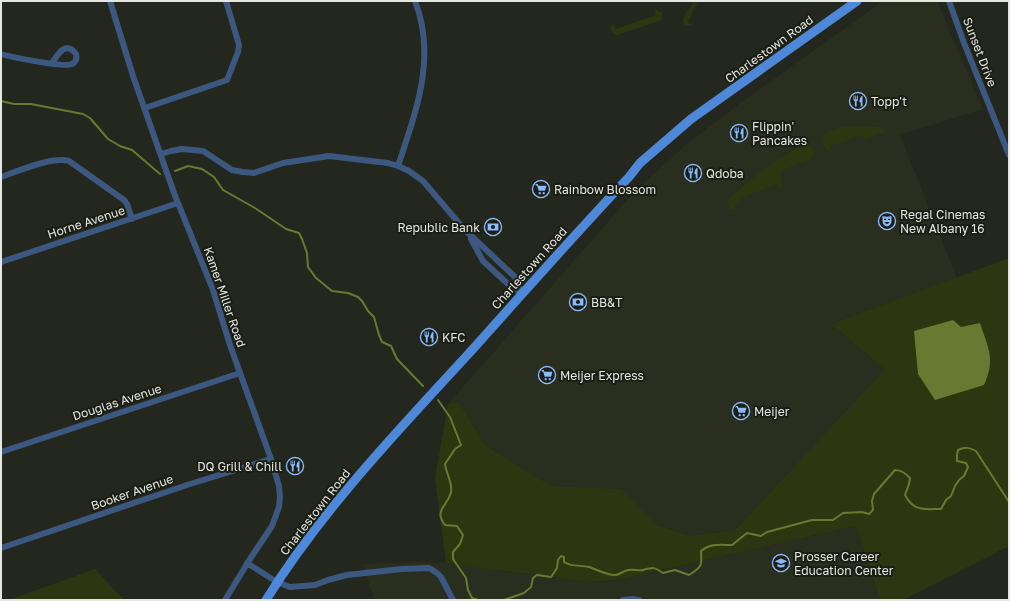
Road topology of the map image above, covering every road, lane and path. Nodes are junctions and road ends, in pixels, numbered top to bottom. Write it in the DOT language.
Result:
graph roads {
  1 [pos="110,1"];
  2 [pos="226,1"];
  3 [pos="415,1"];
  4 [pos="857,1"];
  5 [pos="949,1"];
  6 [pos="1,54"];
  7 [pos="52,63"];
  8 [pos="145,108"];
  9 [pos="161,154"];
  10 [pos="1009,155"];
  11 [pos="398,166"];
  12 [pos="1,177"];
  13 [pos="178,203"];
  14 [pos="132,219"];
  15 [pos="466,231"];
  16 [pos="1,262"];
  17 [pos="522,294"];
  18 [pos="240,373"];
  19 [pos="1,452"];
  20 [pos="271,459"];
  21 [pos="1,548"];
  22 [pos="247,563"];
  23 [pos="277,582"];
  24 [pos="225,600"];
  25 [pos="266,600"];
  26 [pos="454,600"];
  27 [pos="623,600"];
  28 [pos="639,600"];
  1 -- 8 [label="street, Kamer Miller Road"];
  2 -- 8 [label="street"];
  3 -- 11 [label="street"];
  4 -- 17 [label="main road, Charlestown Road"];
  5 -- 10 [label="street, Sunset Drive"];
  6 -- 7 [label="street"];
  8 -- 9 [label="street, Kamer Miller Road"];
  9 -- 11 [label="street"];
  9 -- 13 [label="street, Kamer Miller Road"];
  11 -- 15 [label="street"];
  12 -- 14 [label="street"];
  13 -- 14 [label="street, Horne Avenue"];
  13 -- 18 [label="street, Kamer Miller Road"];
  14 -- 16 [label="street, Horne Avenue"];
  15 -- 17 [label="street"];
  15 -- 17 [label="street"];
  17 -- 23 [label="main road, Charlestown Road"];
  18 -- 19 [label="street, Douglas Avenue"];
  18 -- 20 [label="street, Kamer Miller Road"];
  20 -- 21 [label="street, Booker Avenue"];
  20 -- 22 [label="street, Kamer Miller Road"];
  22 -- 23 [label="street"];
  22 -- 24 [label="street, Kamer Miller Road"];
  23 -- 25 [label="main road, Charlestown Road"];
  23 -- 26 [label="street"];
  27 -- 28 [label="street"];
}
